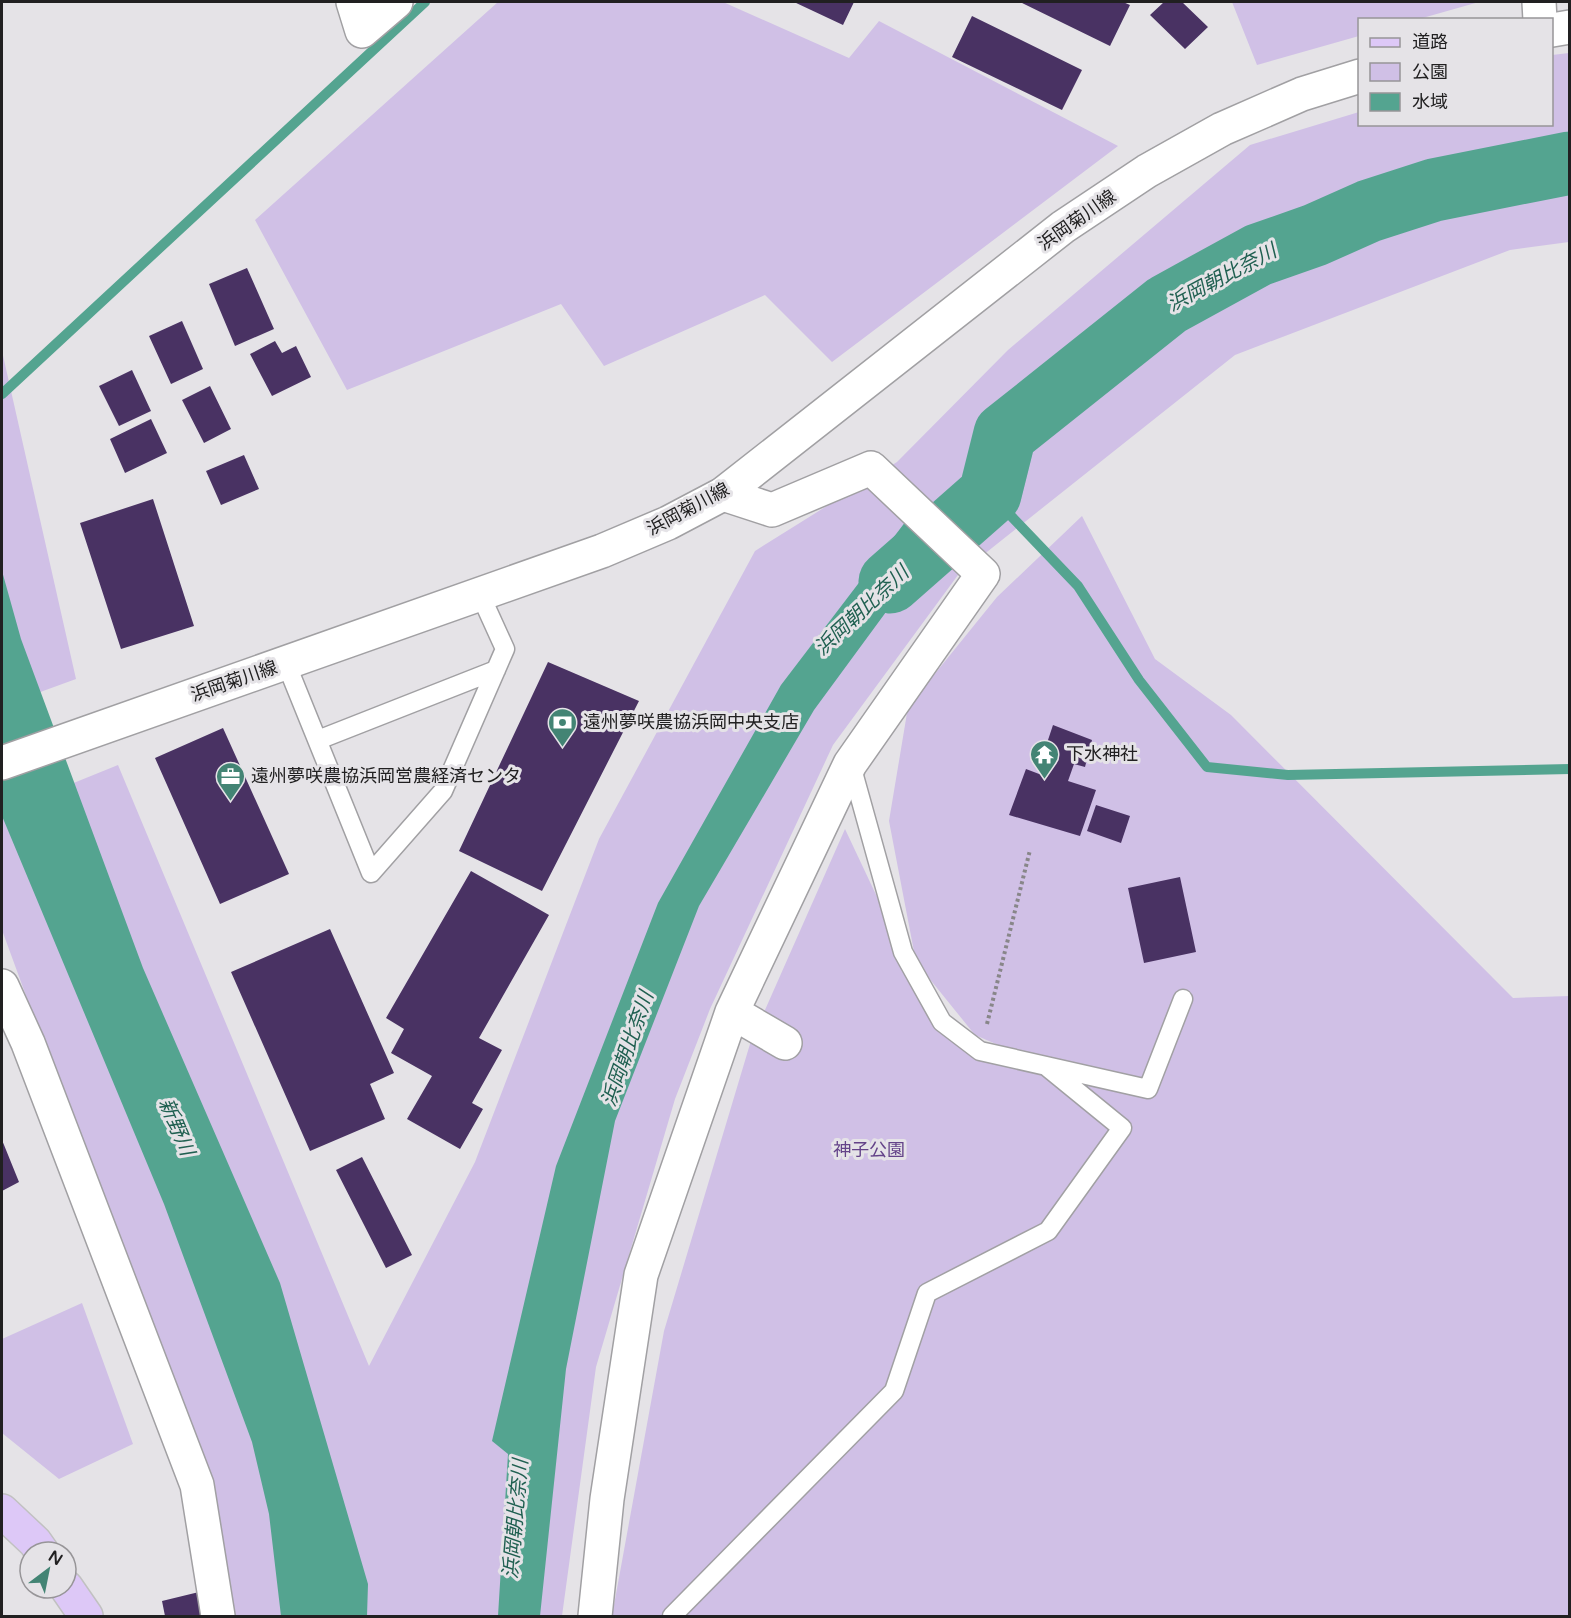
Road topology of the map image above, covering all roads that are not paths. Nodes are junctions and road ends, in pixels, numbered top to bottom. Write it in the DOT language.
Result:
graph roads {
  1 [pos="353,2"];
  2 [pos="396,2"];
  3 [pos="1539,2"];
  4 [pos="1539,18"];
  5 [pos="1569,27"];
  6 [pos="1553,30"];
  7 [pos="1358,76"];
  8 [pos="723,494"];
  9 [pos="480,594"];
  10 [pos="286,663"];
  11 [pos="496,670"];
  12 [pos="318,740"];
  13 [pos="2,762"];
  14 [pos="850,764"];
  15 [pos="2,986"];
  16 [pos="1183,999"];
  17 [pos="732,1012"];
  18 [pos="785,1043"];
  19 [pos="1046,1066"];
  20 [pos="2,1511"];
  21 [pos="33,1540"];
  22 [pos="75,1600"];
  23 [pos="87,1617"];
  24 [pos="218,1617"];
  25 [pos="595,1617"];
  26 [pos="672,1617"];
  1 -- 2 [label="street"];
  3 -- 4 [label="street"];
  5 -- 6 [label="street"];
  7 -- 8 [label="street, 浜岡菊川線"];
  8 -- 9 [label="street, 浜岡菊川線"];
  8 -- 14 [label="street"];
  9 -- 10 [label="street, 浜岡菊川線"];
  9 -- 11 [label="lane"];
  10 -- 12 [label="lane"];
  10 -- 13 [label="street, 浜岡菊川線"];
  11 -- 12 [label="lane"];
  11 -- 12 [label="lane"];
  14 -- 17 [label="street"];
  14 -- 19 [label="lane"];
  15 -- 24 [label="street"];
  16 -- 19 [label="lane"];
  17 -- 18 [label="street"];
  17 -- 25 [label="street"];
  19 -- 26 [label="lane"];
  20 -- 21 [label="main road"];
  22 -- 23 [label="main road"];
}
